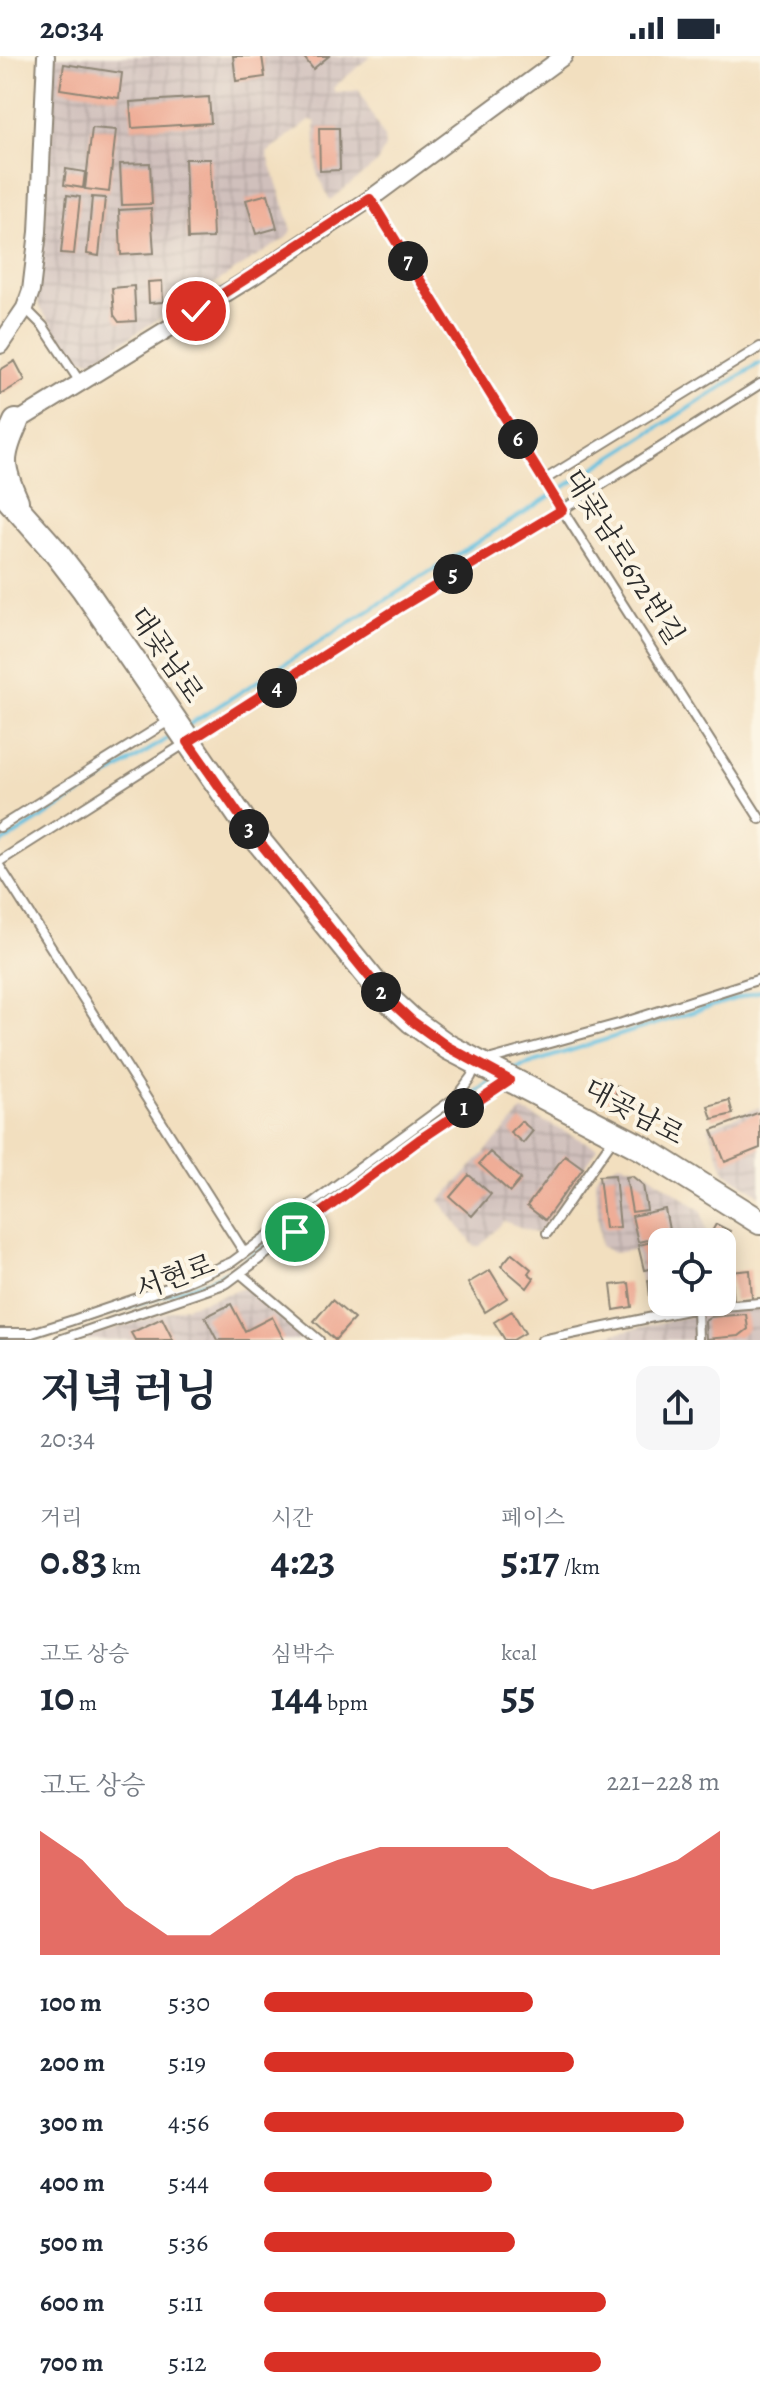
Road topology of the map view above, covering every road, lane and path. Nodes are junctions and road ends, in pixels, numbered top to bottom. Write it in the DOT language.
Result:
graph roads {
  1 [pos="46,56"];
  2 [pos="564,56"];
  3 [pos="370,199"];
  4 [pos="25,308"];
  5 [pos="0,345"];
  6 [pos="760,347"];
  7 [pos="80,383"];
  8 [pos="760,384"];
  9 [pos="5,427"];
  10 [pos="546,484"];
  11 [pos="0,489"];
  12 [pos="560,506"];
  13 [pos="22,512"];
  14 [pos="180,730"];
  15 [pos="760,819"];
  16 [pos="0,827"];
  17 [pos="0,861"];
  18 [pos="0,867"];
  19 [pos="760,979"];
  20 [pos="477,1063"];
  21 [pos="509,1080"];
  22 [pos="616,1135"];
  23 [pos="760,1222"];
  24 [pos="547,1233"];
  25 [pos="244,1252"];
  26 [pos="241,1274"];
  27 [pos="760,1303"];
  28 [pos="736,1305"];
  29 [pos="658,1316"];
  30 [pos="697,1316"];
  31 [pos="0,1333"];
  32 [pos="59,1340"];
  33 [pos="319,1340"];
  34 [pos="542,1340"];
  35 [pos="698,1340"];
  1 -- 4 [label="street"];
  2 -- 3 [label="street"];
  3 -- 7 [label="street"];
  3 -- 10 [label="lane, 대곶남로672번길"];
  4 -- 5 [label="street"];
  4 -- 7 [label="lane"];
  6 -- 10 [label="lane"];
  7 -- 9 [label="street"];
  8 -- 12 [label="lane"];
  9 -- 13 [label="street"];
  10 -- 12 [label="lane, 대곶남로672번길"];
  11 -- 13 [label="street, 대곶남로"];
  12 -- 14 [label="lane"];
  12 -- 15 [label="lane, 대곶남로672번길"];
  13 -- 14 [label="street, 대곶남로"];
  14 -- 16 [label="lane"];
  14 -- 17 [label="lane"];
  14 -- 20 [label="street, 대곶남로"];
  18 -- 25 [label="lane"];
  19 -- 20 [label="lane, 대곶남로"];
  20 -- 21 [label="street, 대곶남로"];
  20 -- 25 [label="lane"];
  21 -- 22 [label="street, 대곶남로"];
  21 -- 26 [label="lane, 서현로"];
  22 -- 23 [label="street, 대곶남로"];
  22 -- 24 [label="lane"];
  25 -- 31 [label="lane"];
  26 -- 32 [label="lane, 서현로"];
  26 -- 33 [label="lane"];
  27 -- 28 [label="lane"];
  29 -- 34 [label="lane"];
  30 -- 35 [label="lane"];
}
